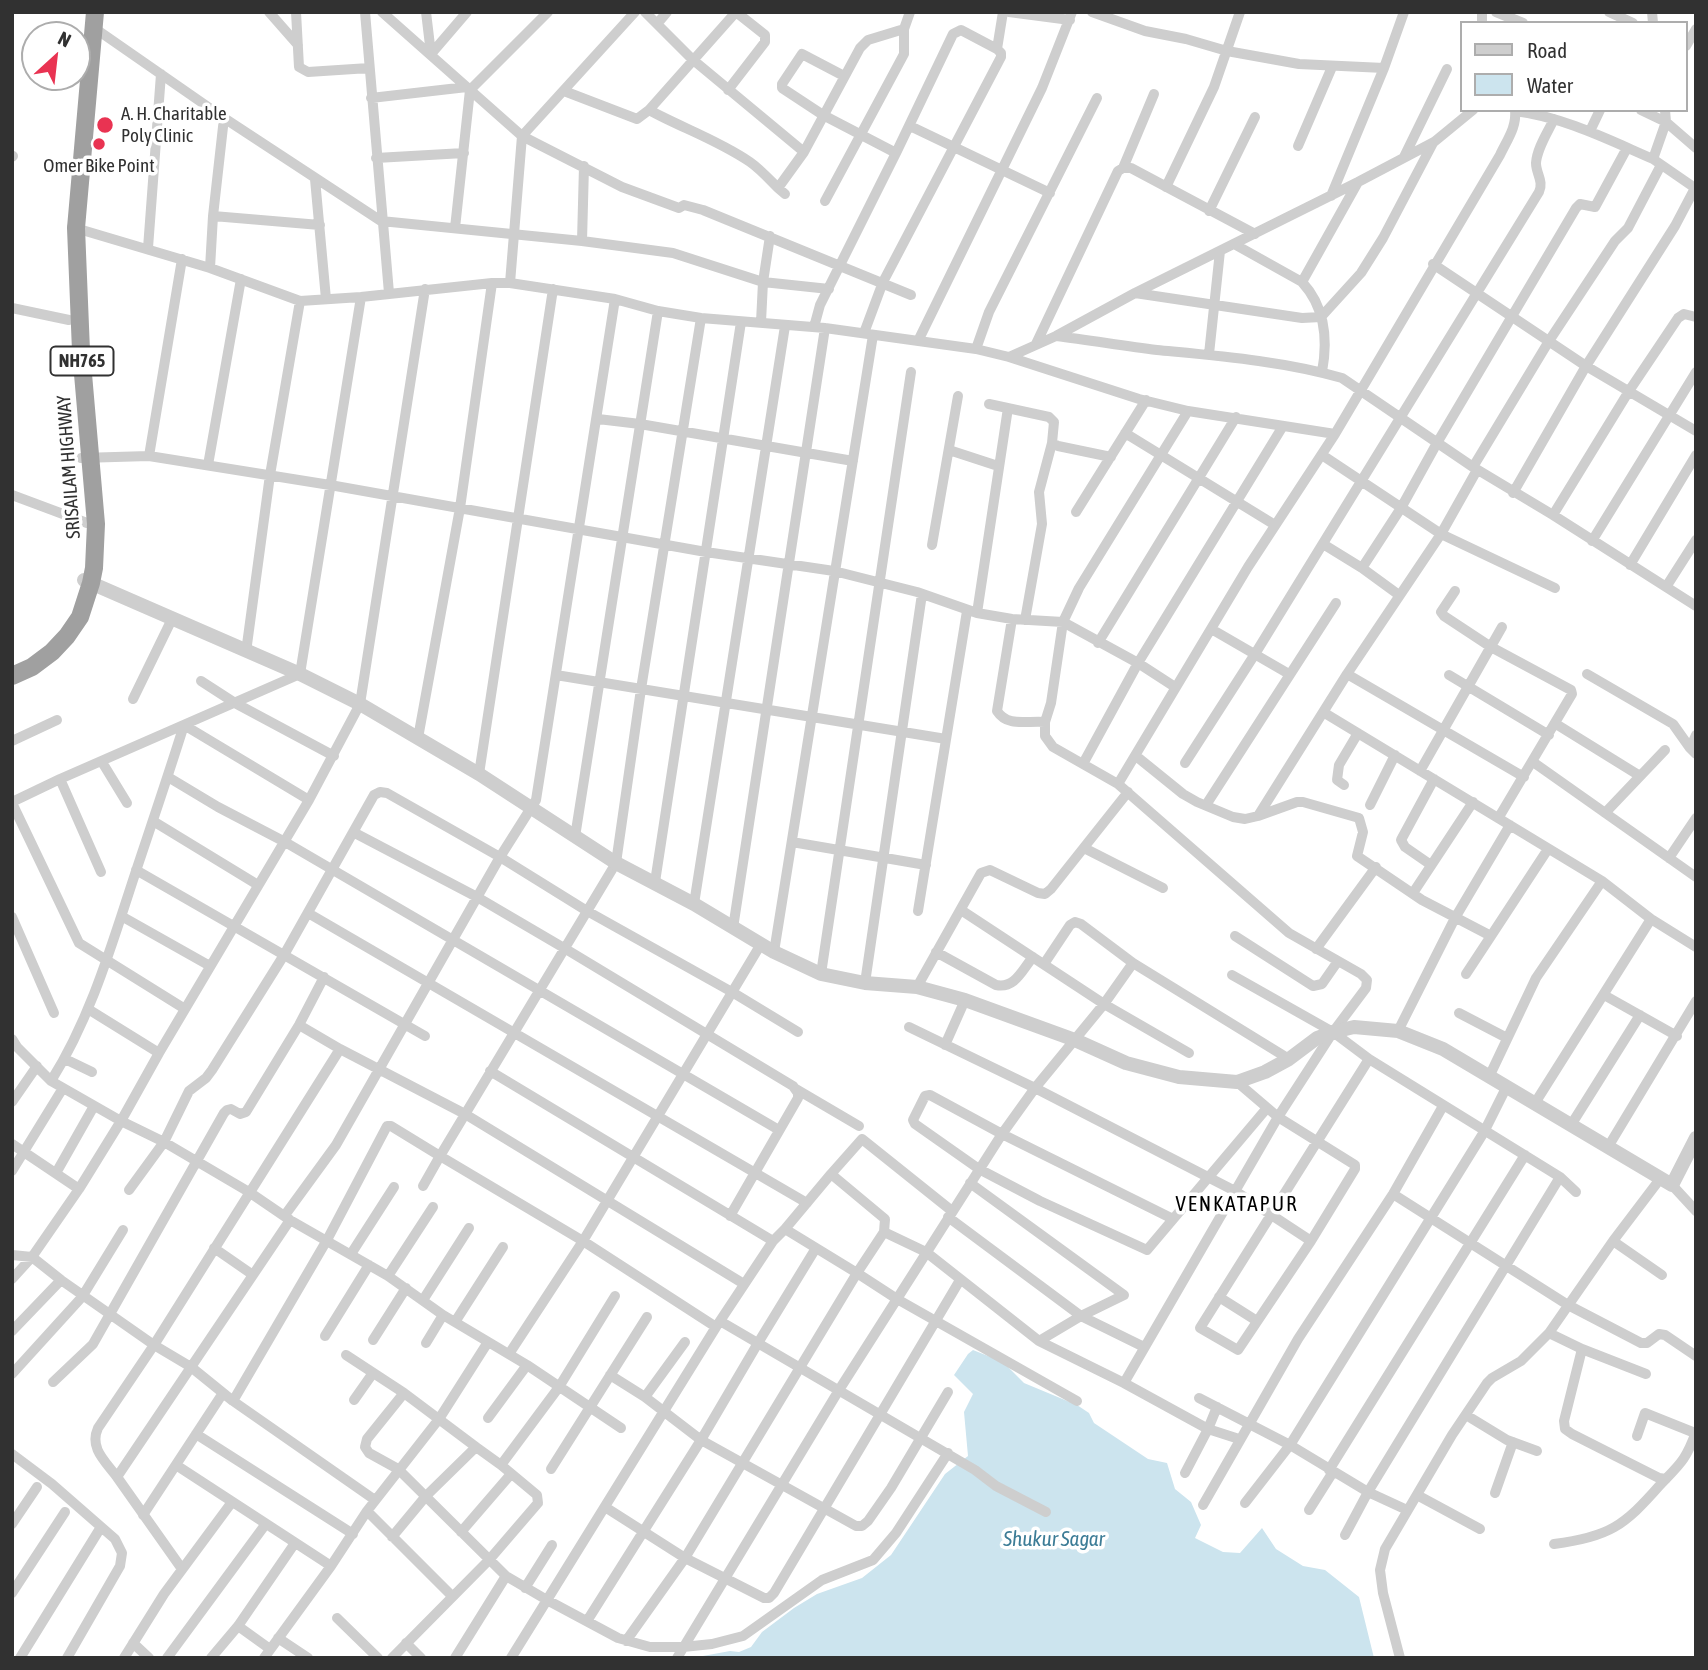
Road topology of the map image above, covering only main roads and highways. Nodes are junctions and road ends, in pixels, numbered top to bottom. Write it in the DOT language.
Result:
graph roads {
  1 [pos="91,17"];
  2 [pos="72,227"];
  3 [pos="85,457"];
  4 [pos="88,581"];
  5 [pos="12,667"];
  6 [pos="12,676"];
  1 -- 2 [label="highway, SRISAILAM HIGHWAY / NH765"];
  2 -- 3 [label="highway, SRISAILAM HIGHWAY / NH765"];
  2 -- 3 [label="highway, SRISAILAM HIGHWAY / NH765"];
  3 -- 4 [label="highway, SRISAILAM HIGHWAY / NH765"];
  3 -- 4 [label="highway, SRISAILAM HIGHWAY / NH765"];
  4 -- 5 [label="highway, SRISAILAM HIGHWAY / NH765"];
  4 -- 6 [label="highway, SRISAILAM HIGHWAY / NH765"];
}
